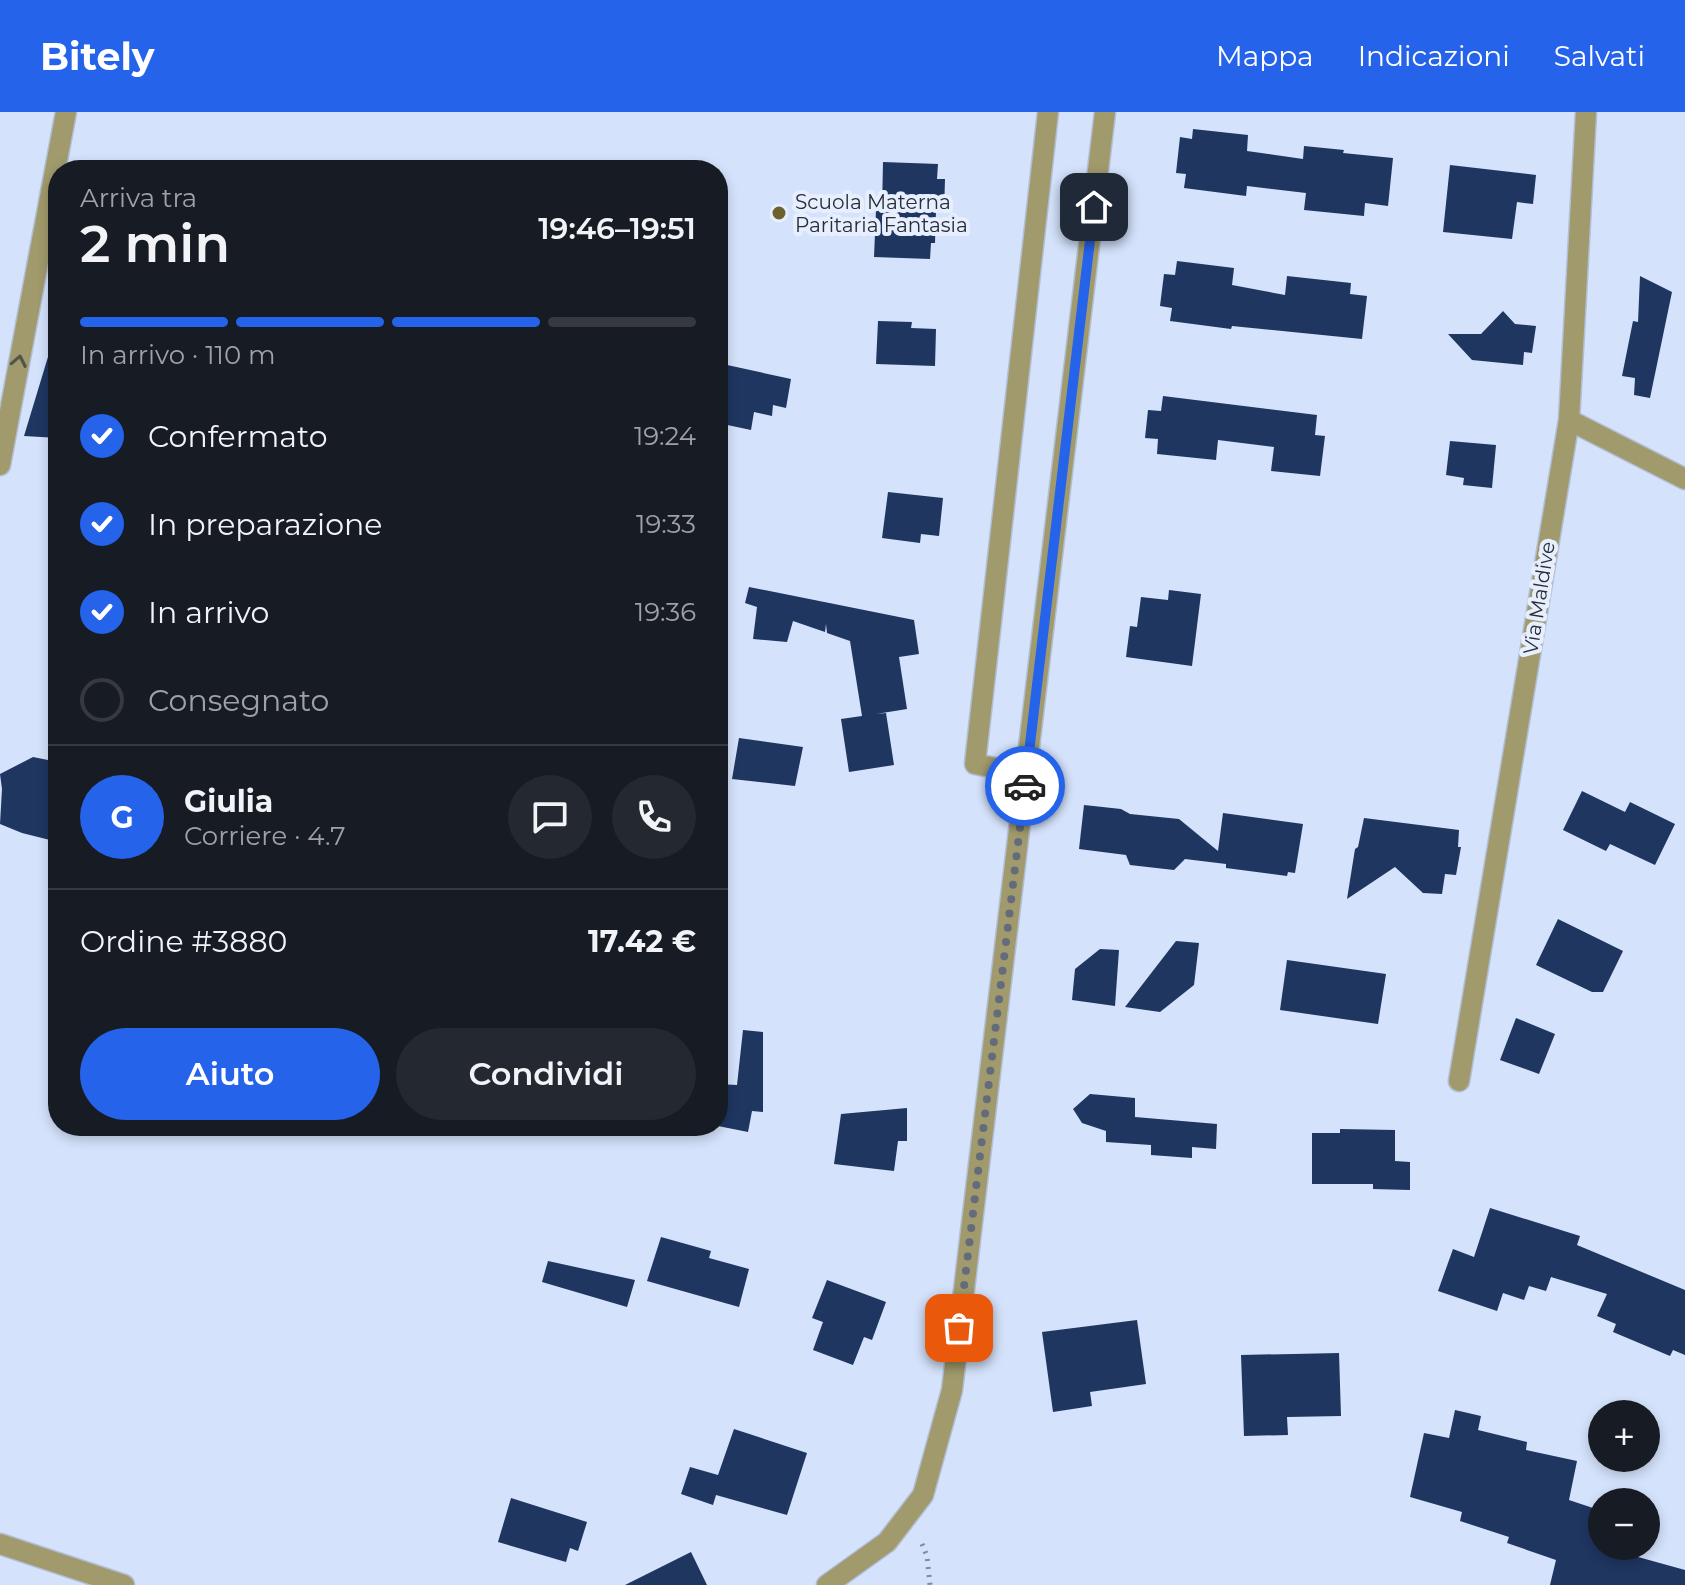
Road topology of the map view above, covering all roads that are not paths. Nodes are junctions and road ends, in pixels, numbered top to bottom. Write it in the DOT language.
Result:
graph roads {
  1 [pos="66,112"];
  2 [pos="1048,112"];
  3 [pos="1105,112"];
  4 [pos="1586,112"];
  5 [pos="57,160"];
  6 [pos="48,208"];
  7 [pos="1569,420"];
  8 [pos="0,465"];
  9 [pos="1685,479"];
  10 [pos="1026,774"];
  11 [pos="1459,1081"];
  12 [pos="0,1544"];
  13 [pos="124,1585"];
  14 [pos="827,1585"];
  5 -- 1 [label="street, one-way"];
  2 -- 10 [label="street"];
  3 -- 10 [label="street"];
  4 -- 7 [label="street, Via Maldive"];
  8 -- 6 [label="street, one-way"];
  7 -- 9 [label="street"];
  7 -- 11 [label="street, Via Maldive"];
  10 -- 14 [label="street"];
  12 -- 13 [label="street"];
}
